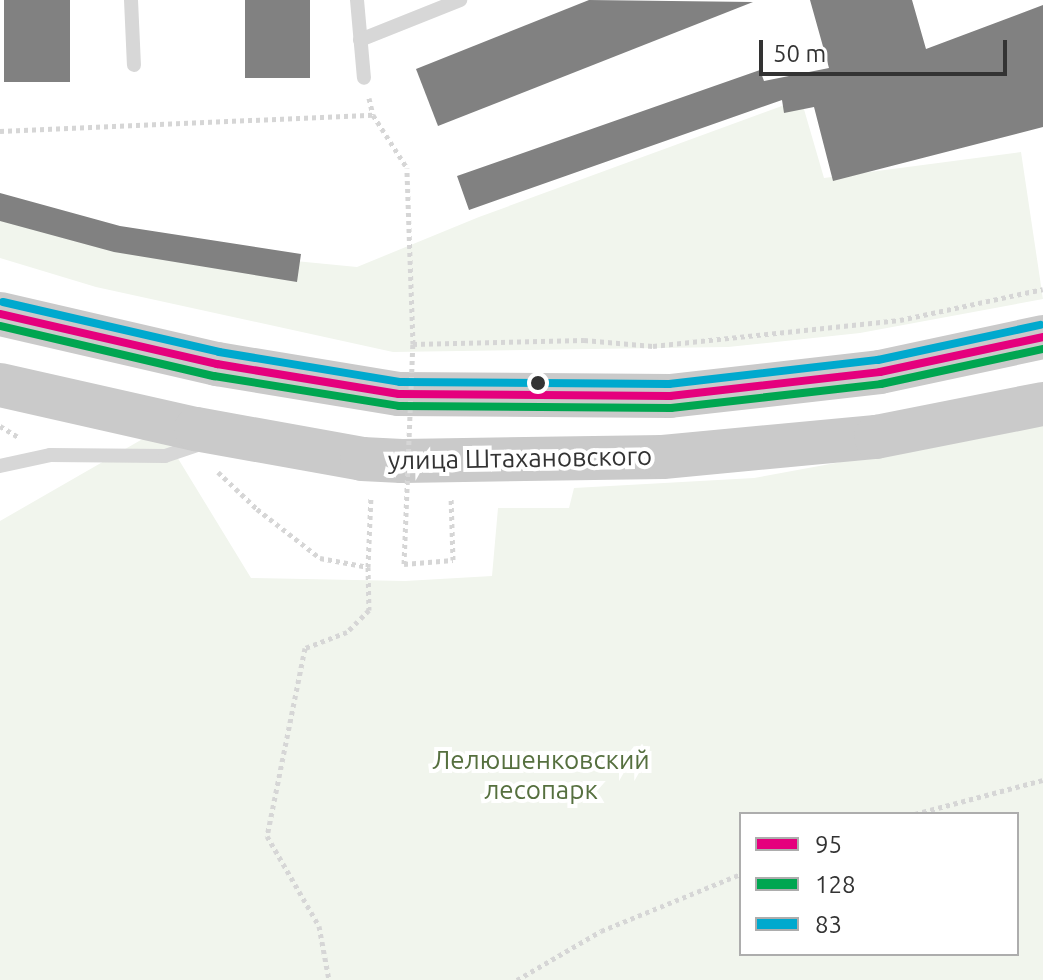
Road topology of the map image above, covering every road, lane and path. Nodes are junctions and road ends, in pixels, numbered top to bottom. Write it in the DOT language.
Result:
graph roads {
  1 [pos="131,0"];
  2 [pos="357,0"];
  3 [pos="453,1"];
  4 [pos="360,40"];
  5 [pos="134,65"];
  6 [pos="364,78"];
  7 [pos="373,115"];
  8 [pos="0,131"];
  9 [pos="1043,289"];
  10 [pos="0,314"];
  11 [pos="1043,337"];
  12 [pos="413,344"];
  13 [pos="0,385"];
  14 [pos="1043,404"];
  15 [pos="217,449"];
  16 [pos="0,466"];
  17 [pos="371,490"];
  18 [pos="403,492"];
  19 [pos="419,493"];
  20 [pos="451,495"];
  21 [pos="368,567"];
  22 [pos="1043,780"];
  23 [pos="923,812"];
  24 [pos="739,875"];
  25 [pos="329,980"];
  26 [pos="517,980"];
  1 -- 5 [label="lane"];
  2 -- 4 [label="lane"];
  3 -- 4 [label="lane"];
  4 -- 6 [label="lane"];
  6 -- 7 [label="path"];
  7 -- 8 [label="path"];
  7 -- 12 [label="path, bridge"];
  9 -- 12 [label="path"];
  10 -- 11 [label="main road"];
  12 -- 20 [label="path, bridge"];
  13 -- 15 [label="main road, улица Штахановского"];
  14 -- 15 [label="main road, улица Штахановского"];
  15 -- 16 [label="lane"];
  15 -- 21 [label="path"];
  17 -- 21 [label="path"];
  18 -- 19 [label="path"];
  21 -- 25 [label="path"];
  22 -- 23 [label="path"];
  24 -- 26 [label="path"];
}
